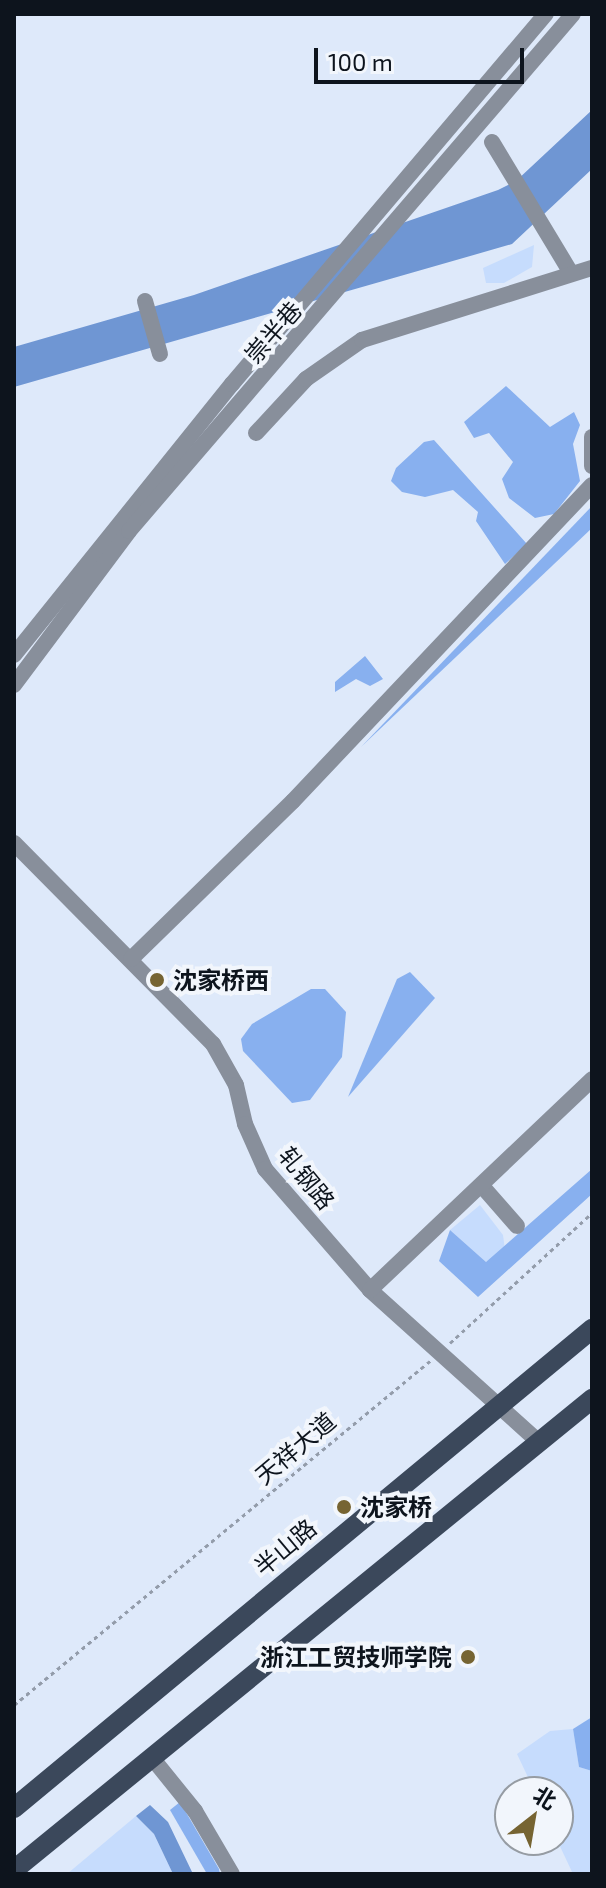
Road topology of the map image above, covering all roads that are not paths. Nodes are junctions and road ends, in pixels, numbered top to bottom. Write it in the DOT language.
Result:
graph roads {
  1 [pos="546,14"];
  2 [pos="573,14"];
  3 [pos="492,142"];
  4 [pos="592,268"];
  5 [pos="571,273"];
  6 [pos="145,301"];
  7 [pos="160,354"];
  8 [pos="256,433"];
  9 [pos="592,437"];
  10 [pos="592,466"];
  11 [pos="592,485"];
  12 [pos="14,655"];
  13 [pos="14,685"];
  14 [pos="14,843"];
  15 [pos="131,959"];
  16 [pos="592,1079"];
  17 [pos="482,1186"];
  18 [pos="517,1226"];
  19 [pos="370,1290"];
  20 [pos="592,1329"];
  21 [pos="591,1401"];
  22 [pos="501,1403"];
  23 [pos="540,1443"];
  24 [pos="153,1759"];
  25 [pos="14,1808"];
  26 [pos="14,1870"];
  27 [pos="232,1874"];
  1 -- 12 [label="street, 崇半巷"];
  2 -- 13 [label="street, 崇半巷"];
  3 -- 5 [label="street"];
  4 -- 5 [label="street"];
  5 -- 8 [label="street"];
  6 -- 7 [label="street"];
  9 -- 10 [label="street"];
  11 -- 15 [label="street"];
  14 -- 15 [label="street, 轧钢路"];
  15 -- 19 [label="street, 轧钢路"];
  16 -- 17 [label="street"];
  17 -- 18 [label="street"];
  17 -- 19 [label="street"];
  19 -- 22 [label="street, 轧钢路"];
  20 -- 22 [label="main road, 半山路"];
  21 -- 23 [label="main road"];
  22 -- 23 [label="street, 轧钢路"];
  22 -- 25 [label="main road, 半山路"];
  23 -- 24 [label="main road"];
  24 -- 26 [label="main road"];
  24 -- 27 [label="street"];
}
